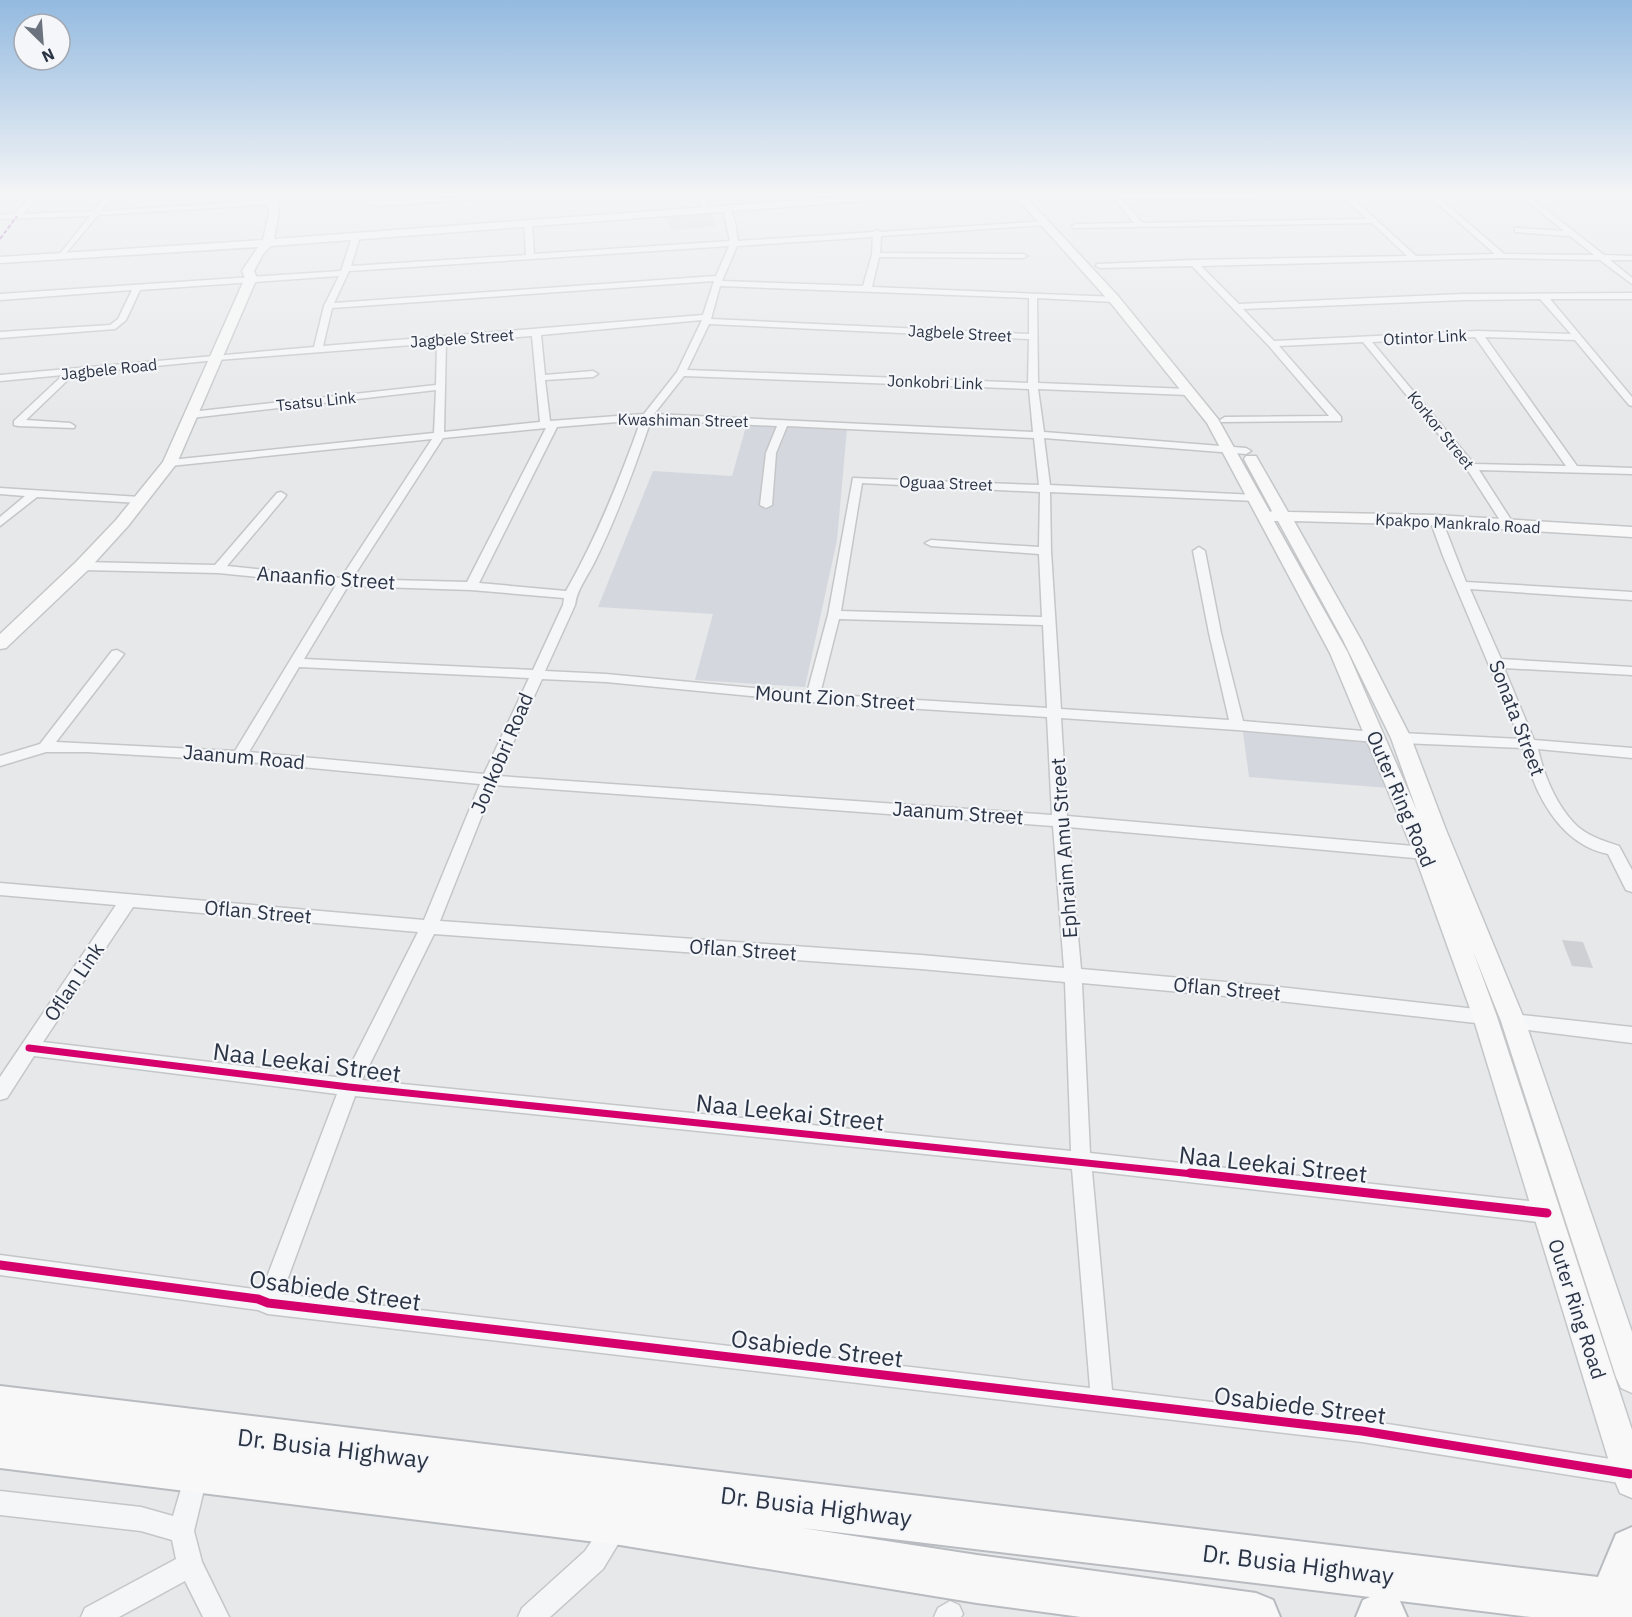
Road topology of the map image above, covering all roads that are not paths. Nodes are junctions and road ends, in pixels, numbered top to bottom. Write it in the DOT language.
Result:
graph roads {
  1 [pos="249,271"];
  2 [pos="339,271"];
  3 [pos="345,271"];
  4 [pos="722,271"];
  5 [pos="872,271"];
  6 [pos="1089,271"];
  7 [pos="1105,271"];
  8 [pos="1202,271"];
  9 [pos="1619,271"];
  10 [pos="251,278"];
  11 [pos="718,281"];
  12 [pos="1632,282"];
  13 [pos="137,288"];
  14 [pos="867,288"];
  15 [pos="1033,296"];
  16 [pos="1542,296"];
  17 [pos="1632,296"];
  18 [pos="0,297"];
  19 [pos="1114,299"];
  20 [pos="328,306"];
  21 [pos="1235,307"];
  22 [pos="707,319"];
  23 [pos="536,333"];
  24 [pos="1478,334"];
  25 [pos="0,335"];
  26 [pos="1034,337"];
  27 [pos="1578,337"];
  28 [pos="1366,339"];
  29 [pos="442,340"];
  30 [pos="1272,344"];
  31 [pos="318,350"];
  32 [pos="217,357"];
  33 [pos="70,373"];
  34 [pos="681,373"];
  35 [pos="593,374"];
  36 [pos="0,378"];
  37 [pos="539,378"];
  38 [pos="1033,386"];
  39 [pos="440,387"];
  40 [pos="1188,392"];
  41 [pos="1632,403"];
  42 [pos="191,415"];
  43 [pos="647,417"];
  44 [pos="1225,420"];
  45 [pos="784,422"];
  46 [pos="549,425"];
  47 [pos="70,426"];
  48 [pos="1039,435"];
  49 [pos="439,437"];
  50 [pos="1236,448"];
  51 [pos="170,463"];
  52 [pos="1471,467"];
  53 [pos="1573,469"];
  54 [pos="1632,471"];
  55 [pos="1045,487"];
  56 [pos="0,491"];
  57 [pos="34,494"];
  58 [pos="281,495"];
  59 [pos="1256,498"];
  60 [pos="140,500"];
  61 [pos="766,505"];
  62 [pos="1274,516"];
  63 [pos="1436,520"];
  64 [pos="0,523"];
  65 [pos="1509,526"];
  66 [pos="1632,532"];
  67 [pos="930,543"];
  68 [pos="1045,551"];
  69 [pos="1199,551"];
  70 [pos="82,566"];
  71 [pos="218,569"];
  72 [pos="344,582"];
  73 [pos="1462,585"];
  74 [pos="471,586"];
  75 [pos="570,595"];
  76 [pos="1632,596"];
  77 [pos="834,615"];
  78 [pos="1050,621"];
  79 [pos="0,644"];
  80 [pos="117,654"];
  81 [pos="296,663"];
  82 [pos="1496,663"];
  83 [pos="1632,671"];
  84 [pos="536,675"];
  85 [pos="812,698"];
  86 [pos="1055,714"];
  87 [pos="1237,725"];
  88 [pos="1375,737"];
  89 [pos="1401,738"];
  90 [pos="1529,744"];
  91 [pos="45,747"];
  92 [pos="1632,753"];
  93 [pos="238,756"];
  94 [pos="0,761"];
  95 [pos="489,780"];
  96 [pos="1060,821"];
  97 [pos="1425,853"];
  98 [pos="1632,886"];
  99 [pos="0,889"];
  100 [pos="128,901"];
  101 [pos="429,927"];
  102 [pos="1073,976"];
  103 [pos="1485,1017"];
  104 [pos="1513,1021"];
  105 [pos="1632,1035"];
  106 [pos="29,1048"];
  107 [pos="349,1087"];
  108 [pos="0,1092"];
  109 [pos="1081,1161"];
  110 [pos="1546,1213"];
  111 [pos="0,1265"];
  112 [pos="268,1303"];
  113 [pos="1632,1377"];
  114 [pos="1102,1400"];
  115 [pos="0,1408"];
  116 [pos="0,1446"];
  117 [pos="196,1471"];
  118 [pos="1631,1478"];
  119 [pos="0,1503"];
  120 [pos="620,1522"];
  121 [pos="182,1531"];
  122 [pos="1632,1550"];
  123 [pos="190,1565"];
  124 [pos="1622,1603"];
  125 [pos="94,1617"];
  126 [pos="216,1617"];
  127 [pos="531,1617"];
  128 [pos="1256,1617"];
  1 -- 10 [label="main road"];
  2 -- 10 [label="street"];
  3 -- 20 [label="street"];
  4 -- 11 [label="street, Jonkobri Road"];
  5 -- 14 [label="street"];
  6 -- 19 [label="main road, Outer Ring Road"];
  7 -- 44 [label="main road, Outer Ring Road"];
  8 -- 21 [label="street"];
  9 -- 12 [label="street"];
  10 -- 13 [label="street"];
  10 -- 32 [label="main road"];
  11 -- 14 [label="street"];
  11 -- 20 [label="street"];
  11 -- 22 [label="street, Jonkobri Road"];
  13 -- 18 [label="street"];
  13 -- 25 [label="street"];
  14 -- 15 [label="street"];
  15 -- 19 [label="street"];
  15 -- 26 [label="street, Ephraim Amu Street"];
  16 -- 17 [label="street"];
  16 -- 21 [label="street"];
  16 -- 27 [label="street"];
  19 -- 40 [label="main road, Outer Ring Road"];
  20 -- 31 [label="street"];
  21 -- 30 [label="street"];
  22 -- 23 [label="street, Jagbele Street"];
  22 -- 26 [label="street, Jagbele Street"];
  22 -- 34 [label="street, Jonkobri Road"];
  23 -- 29 [label="street, Jagbele Street"];
  23 -- 37 [label="street"];
  24 -- 27 [label="street, Otintor Link"];
  24 -- 28 [label="street, Otintor Link"];
  24 -- 53 [label="street"];
  26 -- 38 [label="street, Ephraim Amu Street"];
  27 -- 41 [label="street"];
  28 -- 30 [label="street, Otintor Link"];
  28 -- 52 [label="street, Korkor Street"];
  29 -- 31 [label="street, Jagbele Street"];
  29 -- 39 [label="street"];
  30 -- 44 [label="street"];
  31 -- 32 [label="street, Jagbele Street"];
  32 -- 33 [label="street, Jagbele Road"];
  32 -- 42 [label="main road"];
  33 -- 36 [label="street, Jagbele Road"];
  33 -- 47 [label="street"];
  34 -- 38 [label="street, Jonkobri Link"];
  34 -- 43 [label="street, Jonkobri Road"];
  35 -- 37 [label="street"];
  37 -- 46 [label="street"];
  38 -- 40 [label="street, Jonkobri Link"];
  38 -- 48 [label="street, Ephraim Amu Street"];
  39 -- 42 [label="street, Tsatsu Link"];
  39 -- 49 [label="street"];
  40 -- 50 [label="main road, Outer Ring Road"];
  42 -- 51 [label="main road"];
  43 -- 45 [label="street, Kwashiman Street"];
  43 -- 46 [label="street, Kwashiman Street"];
  43 -- 75 [label="street, Jonkobri Road"];
  44 -- 50 [label="main road, Outer Ring Road"];
  45 -- 48 [label="street, Kwashiman Street"];
  45 -- 61 [label="street"];
  46 -- 49 [label="street, Kwashiman Street"];
  46 -- 74 [label="street"];
  48 -- 50 [label="street, Kwashiman Street"];
  48 -- 55 [label="street, Ephraim Amu Street"];
  49 -- 51 [label="street, Kwashiman Street"];
  49 -- 72 [label="street"];
  50 -- 59 [label="main road, Outer Ring Road"];
  50 -- 62 [label="main road, Outer Ring Road"];
  51 -- 60 [label="main road"];
  52 -- 53 [label="street"];
  52 -- 65 [label="street, Korkor Street"];
  53 -- 54 [label="street"];
  55 -- 59 [label="street, Oguaa Street"];
  55 -- 68 [label="street, Ephraim Amu Street"];
  55 -- 77 [label="street, Oguaa Street"];
  56 -- 57 [label="street"];
  57 -- 60 [label="street"];
  57 -- 64 [label="street"];
  58 -- 71 [label="street"];
  59 -- 62 [label="main road, Outer Ring Road"];
  60 -- 70 [label="main road"];
  62 -- 63 [label="main road, Kpakpo Mankralo Road"];
  62 -- 88 [label="main road, Outer Ring Road"];
  62 -- 89 [label="main road, Outer Ring Road"];
  63 -- 65 [label="main road, Kpakpo Mankralo Road"];
  63 -- 73 [label="street, Sonata Street"];
  65 -- 66 [label="main road, Kpakpo Mankralo Road"];
  67 -- 68 [label="street"];
  68 -- 78 [label="street, Ephraim Amu Street"];
  69 -- 87 [label="street"];
  70 -- 71 [label="street, Anaanfio Street"];
  70 -- 79 [label="main road"];
  71 -- 72 [label="street, Anaanfio Street"];
  72 -- 74 [label="street, Anaanfio Street"];
  72 -- 81 [label="street"];
  73 -- 76 [label="street"];
  73 -- 82 [label="street, Sonata Street"];
  74 -- 75 [label="street, Anaanfio Street"];
  75 -- 84 [label="street, Jonkobri Road"];
  77 -- 78 [label="street"];
  77 -- 85 [label="street, Oguaa Street"];
  78 -- 86 [label="street, Ephraim Amu Street"];
  80 -- 91 [label="street"];
  81 -- 84 [label="street, Mount Zion Street"];
  81 -- 93 [label="street"];
  82 -- 83 [label="street"];
  82 -- 90 [label="street, Sonata Street"];
  84 -- 85 [label="street, Mount Zion Street"];
  84 -- 95 [label="street, Jonkobri Road"];
  85 -- 86 [label="street, Mount Zion Street"];
  86 -- 87 [label="street, Mount Zion Street"];
  86 -- 96 [label="street, Ephraim Amu Street"];
  87 -- 88 [label="street, Mount Zion Street"];
  88 -- 97 [label="main road, Outer Ring Road"];
  89 -- 90 [label="street"];
  89 -- 104 [label="main road, Outer Ring Road"];
  90 -- 92 [label="street"];
  90 -- 98 [label="street, Sonata Street"];
  91 -- 93 [label="street, Jaanum Road"];
  91 -- 94 [label="street, Jaanum Road"];
  93 -- 95 [label="street, Jaanum Road"];
  95 -- 96 [label="street, Jaanum Street"];
  95 -- 101 [label="street, Jonkobri Road"];
  96 -- 97 [label="street, Jaanum Street"];
  96 -- 102 [label="street, Ephraim Amu Street"];
  97 -- 103 [label="main road, Outer Ring Road"];
  99 -- 100 [label="street, Oflan Street"];
  100 -- 101 [label="street, Oflan Street"];
  100 -- 106 [label="street, Oflan Link"];
  101 -- 102 [label="street, Oflan Street"];
  101 -- 107 [label="street, Jonkobri Road"];
  102 -- 103 [label="street, Oflan Street"];
  102 -- 109 [label="street, Ephraim Amu Street"];
  103 -- 110 [label="main road, Outer Ring Road"];
  104 -- 105 [label="street"];
  104 -- 113 [label="main road, Outer Ring Road"];
  106 -- 107 [label="street, Naa Leekai Street"];
  106 -- 108 [label="street, Oflan Link"];
  107 -- 109 [label="street, Naa Leekai Street"];
  107 -- 112 [label="street, Jonkobri Road"];
  109 -- 110 [label="street, Naa Leekai Street"];
  109 -- 114 [label="street, Ephraim Amu Street"];
  110 -- 118 [label="main road, Outer Ring Road"];
  111 -- 112 [label="street, Osabiede Street"];
  112 -- 114 [label="street, Osabiede Street"];
  114 -- 118 [label="street, Osabiede Street"];
  115 -- 124 [label="highway, Dr. Busia Highway"];
  116 -- 117 [label="highway, Dr. Busia Highway"];
  117 -- 120 [label="highway, Dr. Busia Highway"];
  117 -- 121 [label="street"];
  119 -- 121 [label="street"];
  120 -- 127 [label="street"];
  120 -- 128 [label="highway, Dr. Busia Highway"];
  121 -- 123 [label="street"];
  122 -- 124 [label="highway"];
  123 -- 125 [label="street"];
  123 -- 126 [label="street"];
}
